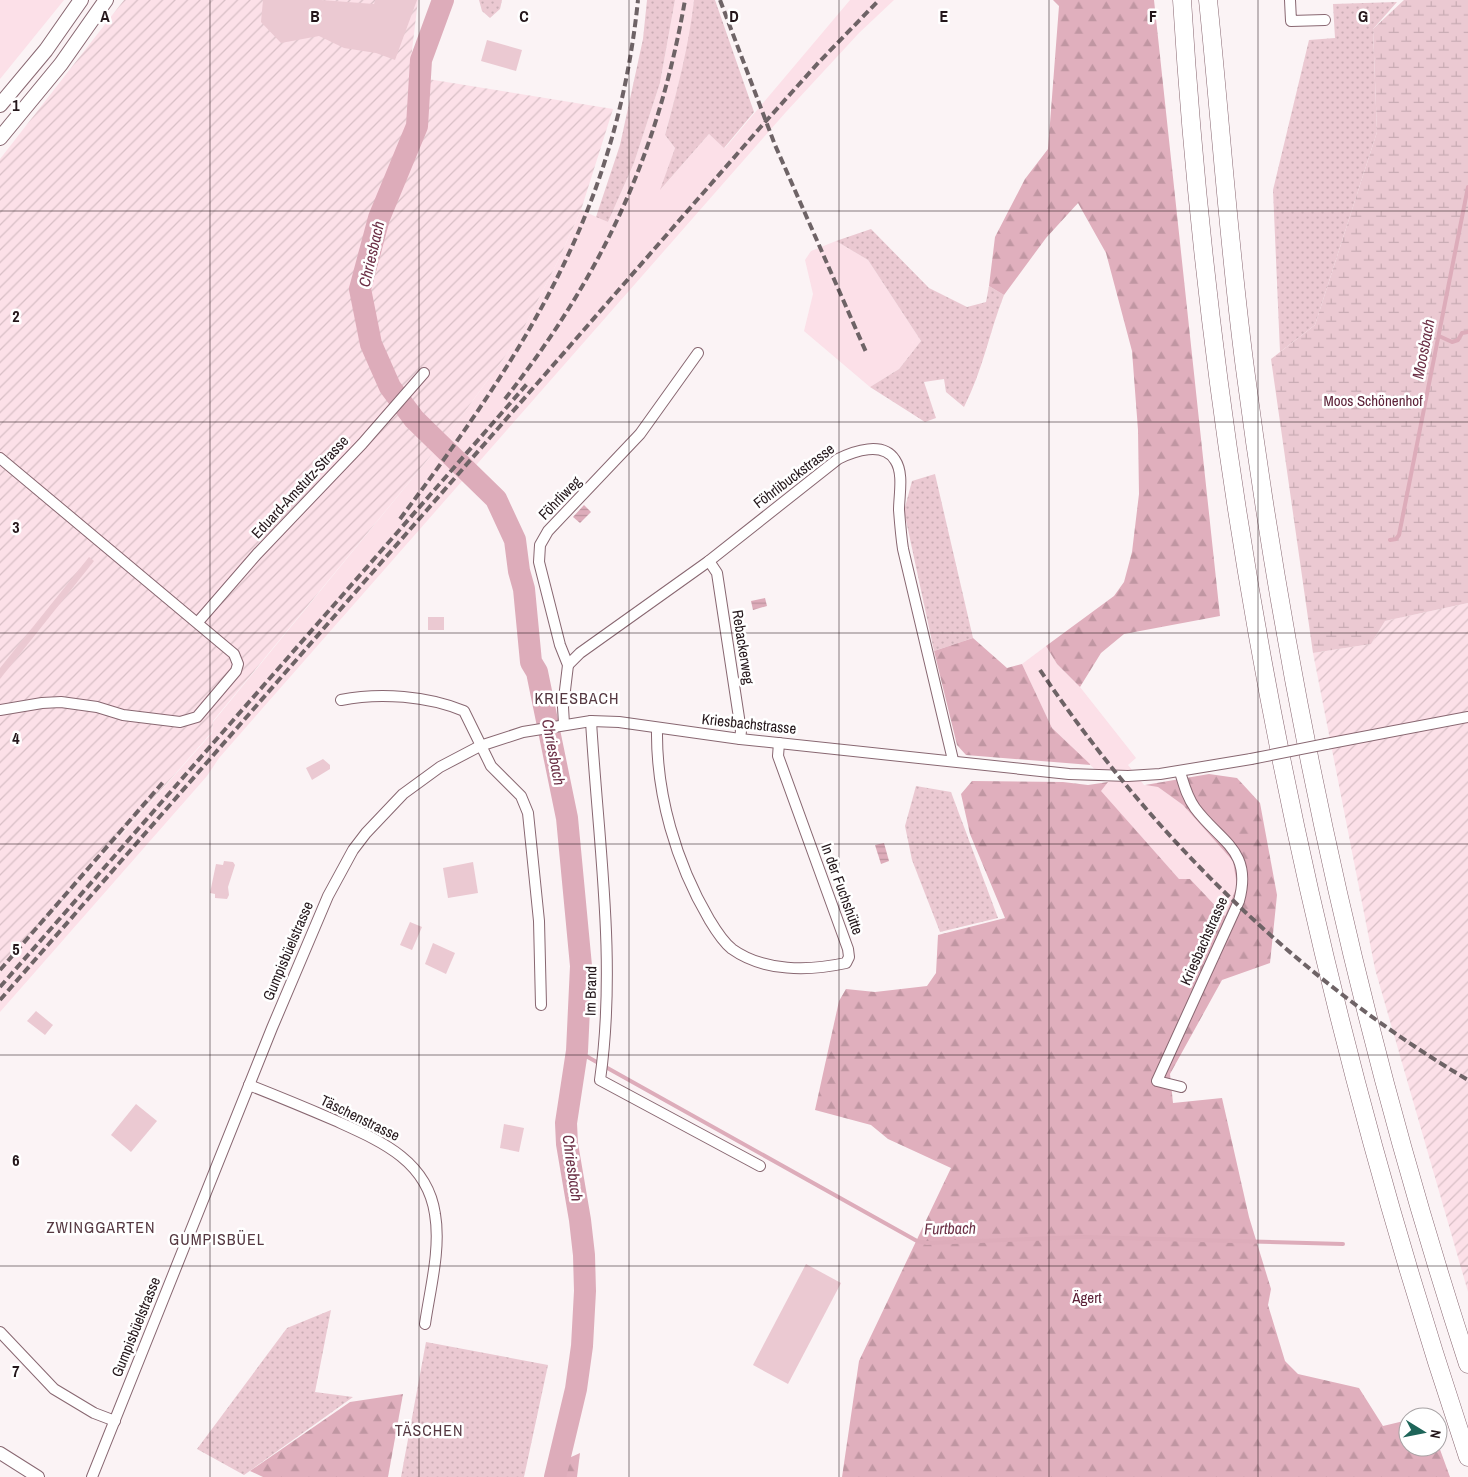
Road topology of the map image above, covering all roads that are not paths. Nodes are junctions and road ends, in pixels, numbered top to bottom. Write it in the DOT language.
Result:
graph roads {
  1 [pos="81,0"];
  2 [pos="106,0"];
  3 [pos="1182,0"];
  4 [pos="1208,0"];
  5 [pos="1220,0"];
  6 [pos="1290,0"];
  7 [pos="1325,20"];
  8 [pos="1215,64"];
  9 [pos="0,105"];
  10 [pos="0,138"];
  11 [pos="698,353"];
  12 [pos="424,373"];
  13 [pos="0,458"];
  14 [pos="709,561"];
  15 [pos="198,622"];
  16 [pos="568,665"];
  17 [pos="341,700"];
  18 [pos="0,710"];
  19 [pos="1468,716"];
  20 [pos="591,721"];
  21 [pos="561,724"];
  22 [pos="657,729"];
  23 [pos="740,739"];
  24 [pos="780,743"];
  25 [pos="480,746"];
  26 [pos="953,760"];
  27 [pos="1180,772"];
  28 [pos="541,1005"];
  29 [pos="249,1085"];
  30 [pos="1181,1087"];
  31 [pos="760,1166"];
  32 [pos="425,1324"];
  33 [pos="0,1332"];
  34 [pos="1468,1364"];
  35 [pos="115,1421"];
  36 [pos="0,1453"];
  37 [pos="1468,1457"];
  38 [pos="38,1477"];
  39 [pos="92,1477"];
  1 -- 9 [label="main road"];
  2 -- 10 [label="main road"];
  3 -- 37 [label="highway"];
  4 -- 8 [label="highway"];
  5 -- 8 [label="highway"];
  6 -- 7 [label="street"];
  8 -- 34 [label="highway"];
  11 -- 16 [label="street, Föhrliweg"];
  12 -- 15 [label="street, Eduard-Amstutz-Strasse"];
  13 -- 15 [label="street"];
  14 -- 16 [label="street, Föhrlibuckstrasse"];
  14 -- 23 [label="street, Rebackerweg"];
  14 -- 26 [label="street, Föhrlibuckstrasse"];
  15 -- 18 [label="street"];
  16 -- 21 [label="street, Föhrliweg"];
  17 -- 25 [label="street"];
  19 -- 27 [label="street, Kriesbachstrasse, bridge"];
  20 -- 21 [label="street, Kriesbachstrasse"];
  20 -- 22 [label="street, Kriesbachstrasse"];
  20 -- 31 [label="street, Im Brand"];
  21 -- 25 [label="street, Kriesbachstrasse"];
  22 -- 23 [label="street, Kriesbachstrasse"];
  22 -- 24 [label="street, In der Fuchshütte"];
  23 -- 24 [label="street, Kriesbachstrasse"];
  24 -- 26 [label="street, Kriesbachstrasse"];
  25 -- 28 [label="street"];
  25 -- 29 [label="street, Gumpisbüelstrasse"];
  26 -- 27 [label="street, Kriesbachstrasse"];
  27 -- 30 [label="street, Kriesbachstrasse"];
  29 -- 32 [label="street, Täschenstrasse"];
  29 -- 35 [label="street, Gumpisbüelstrasse"];
  33 -- 35 [label="street"];
  35 -- 39 [label="street, Gumpisbüelstrasse"];
  36 -- 38 [label="street"];
}
